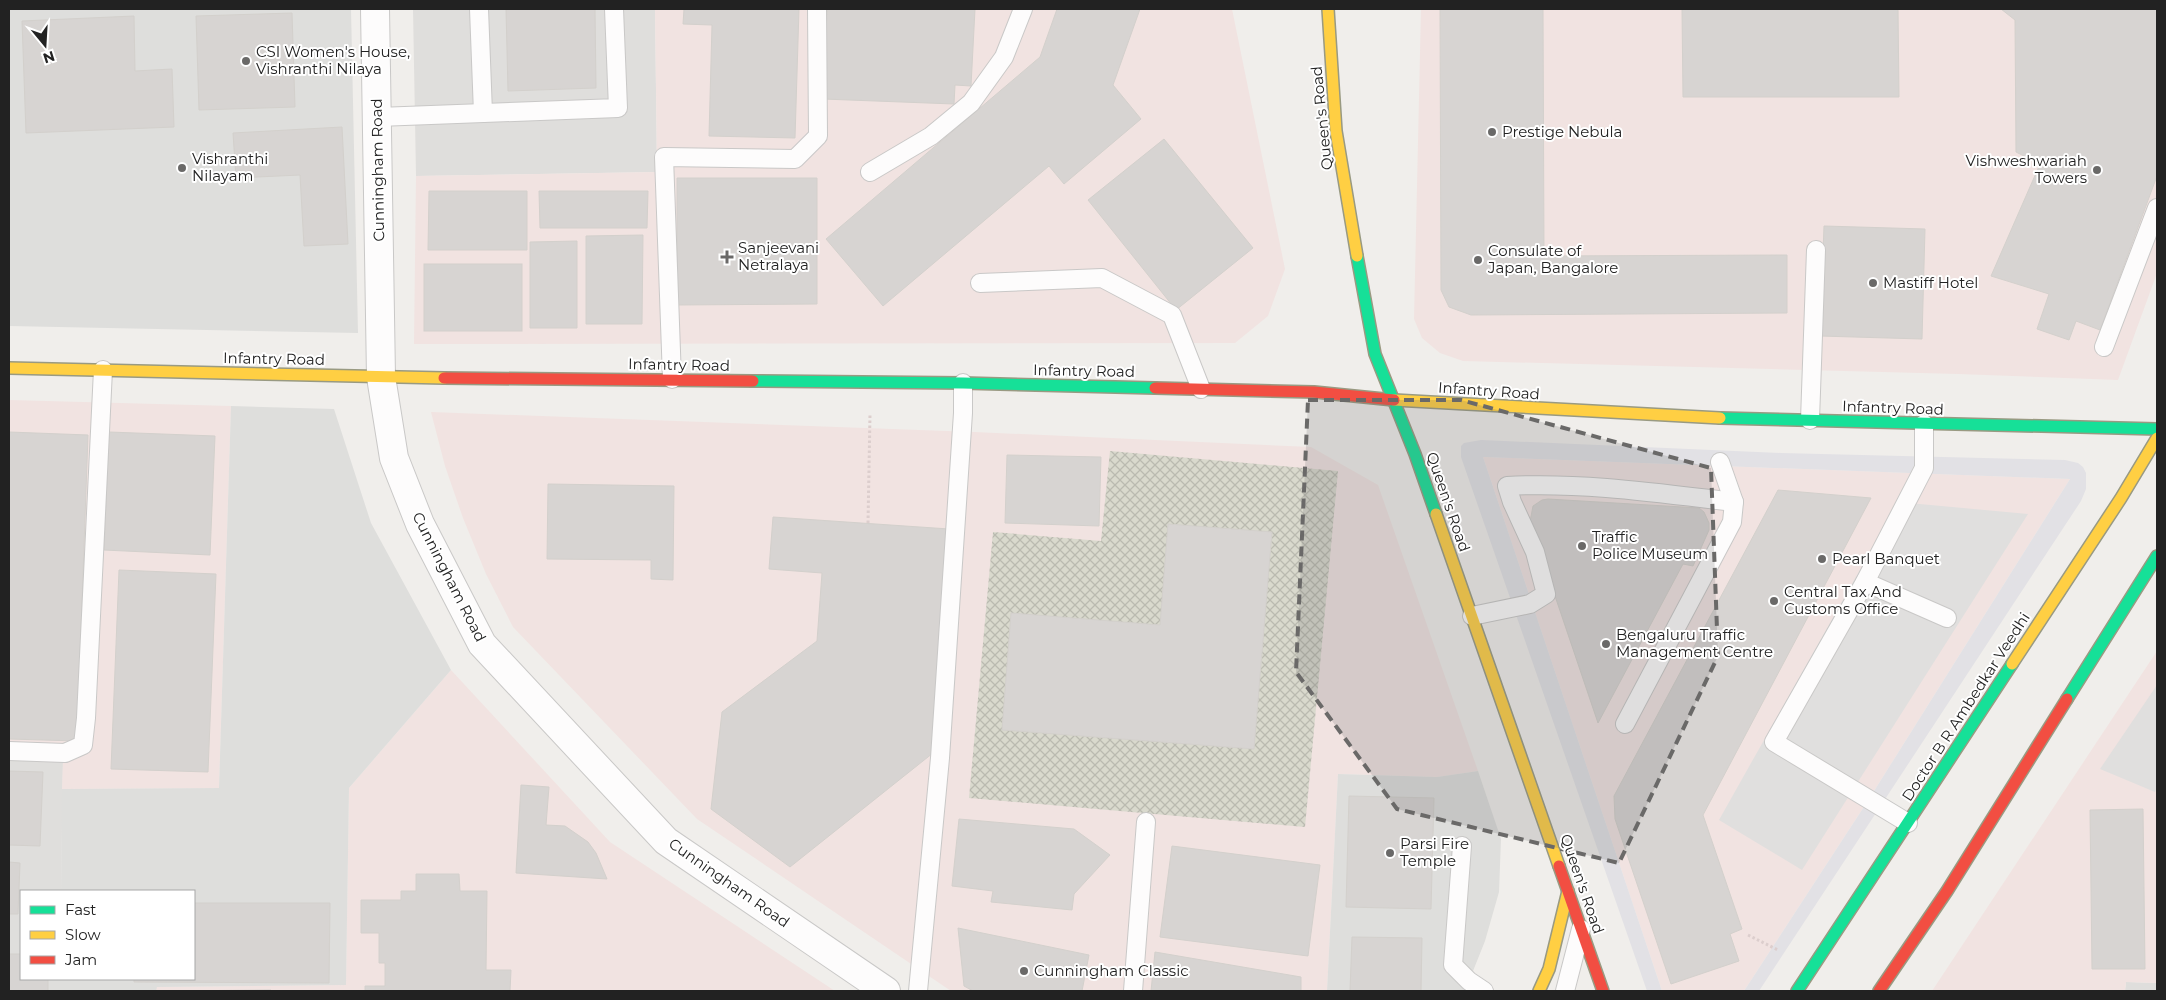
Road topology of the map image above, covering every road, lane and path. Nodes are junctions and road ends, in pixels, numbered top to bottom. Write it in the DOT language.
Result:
graph roads {
  1 [pos="375,9"];
  2 [pos="479,9"];
  3 [pos="614,9"];
  4 [pos="817,9"];
  5 [pos="1023,9"];
  6 [pos="1328,9"];
  7 [pos="483,113"];
  8 [pos="378,117"];
  9 [pos="870,172"];
  10 [pos="2157,208"];
  11 [pos="1816,250"];
  12 [pos="980,284"];
  13 [pos="2104,347"];
  14 [pos="9,368"];
  15 [pos="103,370"];
  16 [pos="382,377"];
  17 [pos="672,379"];
  18 [pos="963,383"];
  19 [pos="1201,389"];
  20 [pos="1394,400"];
  21 [pos="870,411"];
  22 [pos="1810,420"];
  23 [pos="1924,424"];
  24 [pos="2157,429"];
  25 [pos="2157,438"];
  26 [pos="1720,462"];
  27 [pos="1734,502"];
  28 [pos="868,523"];
  29 [pos="2157,556"];
  30 [pos="1865,582"];
  31 [pos="1472,616"];
  32 [pos="1947,618"];
  33 [pos="1625,724"];
  34 [pos="9,751"];
  35 [pos="1146,822"];
  36 [pos="1908,823"];
  37 [pos="1462,846"];
  38 [pos="1568,891"];
  39 [pos="1581,927"];
  40 [pos="1748,935"];
  41 [pos="1778,950"];
  42 [pos="886,991"];
  43 [pos="918,991"];
  44 [pos="1133,991"];
  45 [pos="1484,991"];
  46 [pos="1539,991"];
  47 [pos="1564,991"];
  48 [pos="1603,991"];
  49 [pos="1797,991"];
  50 [pos="1880,991"];
  1 -- 8 [label="street, Cunningham Road"];
  2 -- 7 [label="lane"];
  3 -- 7 [label="lane"];
  4 -- 17 [label="lane"];
  5 -- 9 [label="lane"];
  6 -- 20 [label="main road, Queen's Road"];
  7 -- 8 [label="lane"];
  8 -- 16 [label="street, Cunningham Road"];
  10 -- 13 [label="lane"];
  11 -- 22 [label="lane"];
  12 -- 19 [label="lane"];
  14 -- 15 [label="main road, Infantry Road"];
  15 -- 16 [label="main road, Infantry Road"];
  15 -- 34 [label="lane"];
  16 -- 17 [label="main road, Infantry Road"];
  16 -- 42 [label="street, Cunningham Road"];
  17 -- 18 [label="main road, Infantry Road"];
  18 -- 19 [label="main road, Infantry Road"];
  18 -- 43 [label="lane"];
  19 -- 20 [label="main road, Infantry Road"];
  20 -- 22 [label="main road, Infantry Road"];
  20 -- 31 [label="main road, Queen's Road"];
  21 -- 28 [label="path"];
  22 -- 23 [label="main road, Infantry Road"];
  23 -- 24 [label="main road, Infantry Road"];
  23 -- 30 [label="lane"];
  25 -- 36 [label="main road, Doctor B R Ambedkar Veedhi"];
  26 -- 27 [label="lane"];
  27 -- 31 [label="lane"];
  27 -- 33 [label="lane"];
  29 -- 50 [label="main road"];
  30 -- 32 [label="lane"];
  30 -- 36 [label="lane"];
  31 -- 38 [label="main road, Queen's Road"];
  35 -- 44 [label="lane"];
  36 -- 49 [label="main road, Doctor B R Ambedkar Veedhi"];
  37 -- 45 [label="lane"];
  38 -- 39 [label="main road, Queen's Road"];
  38 -- 46 [label="main road"];
  39 -- 47 [label="lane"];
  39 -- 48 [label="main road, Queen's Road"];
  40 -- 41 [label="path"];
}
